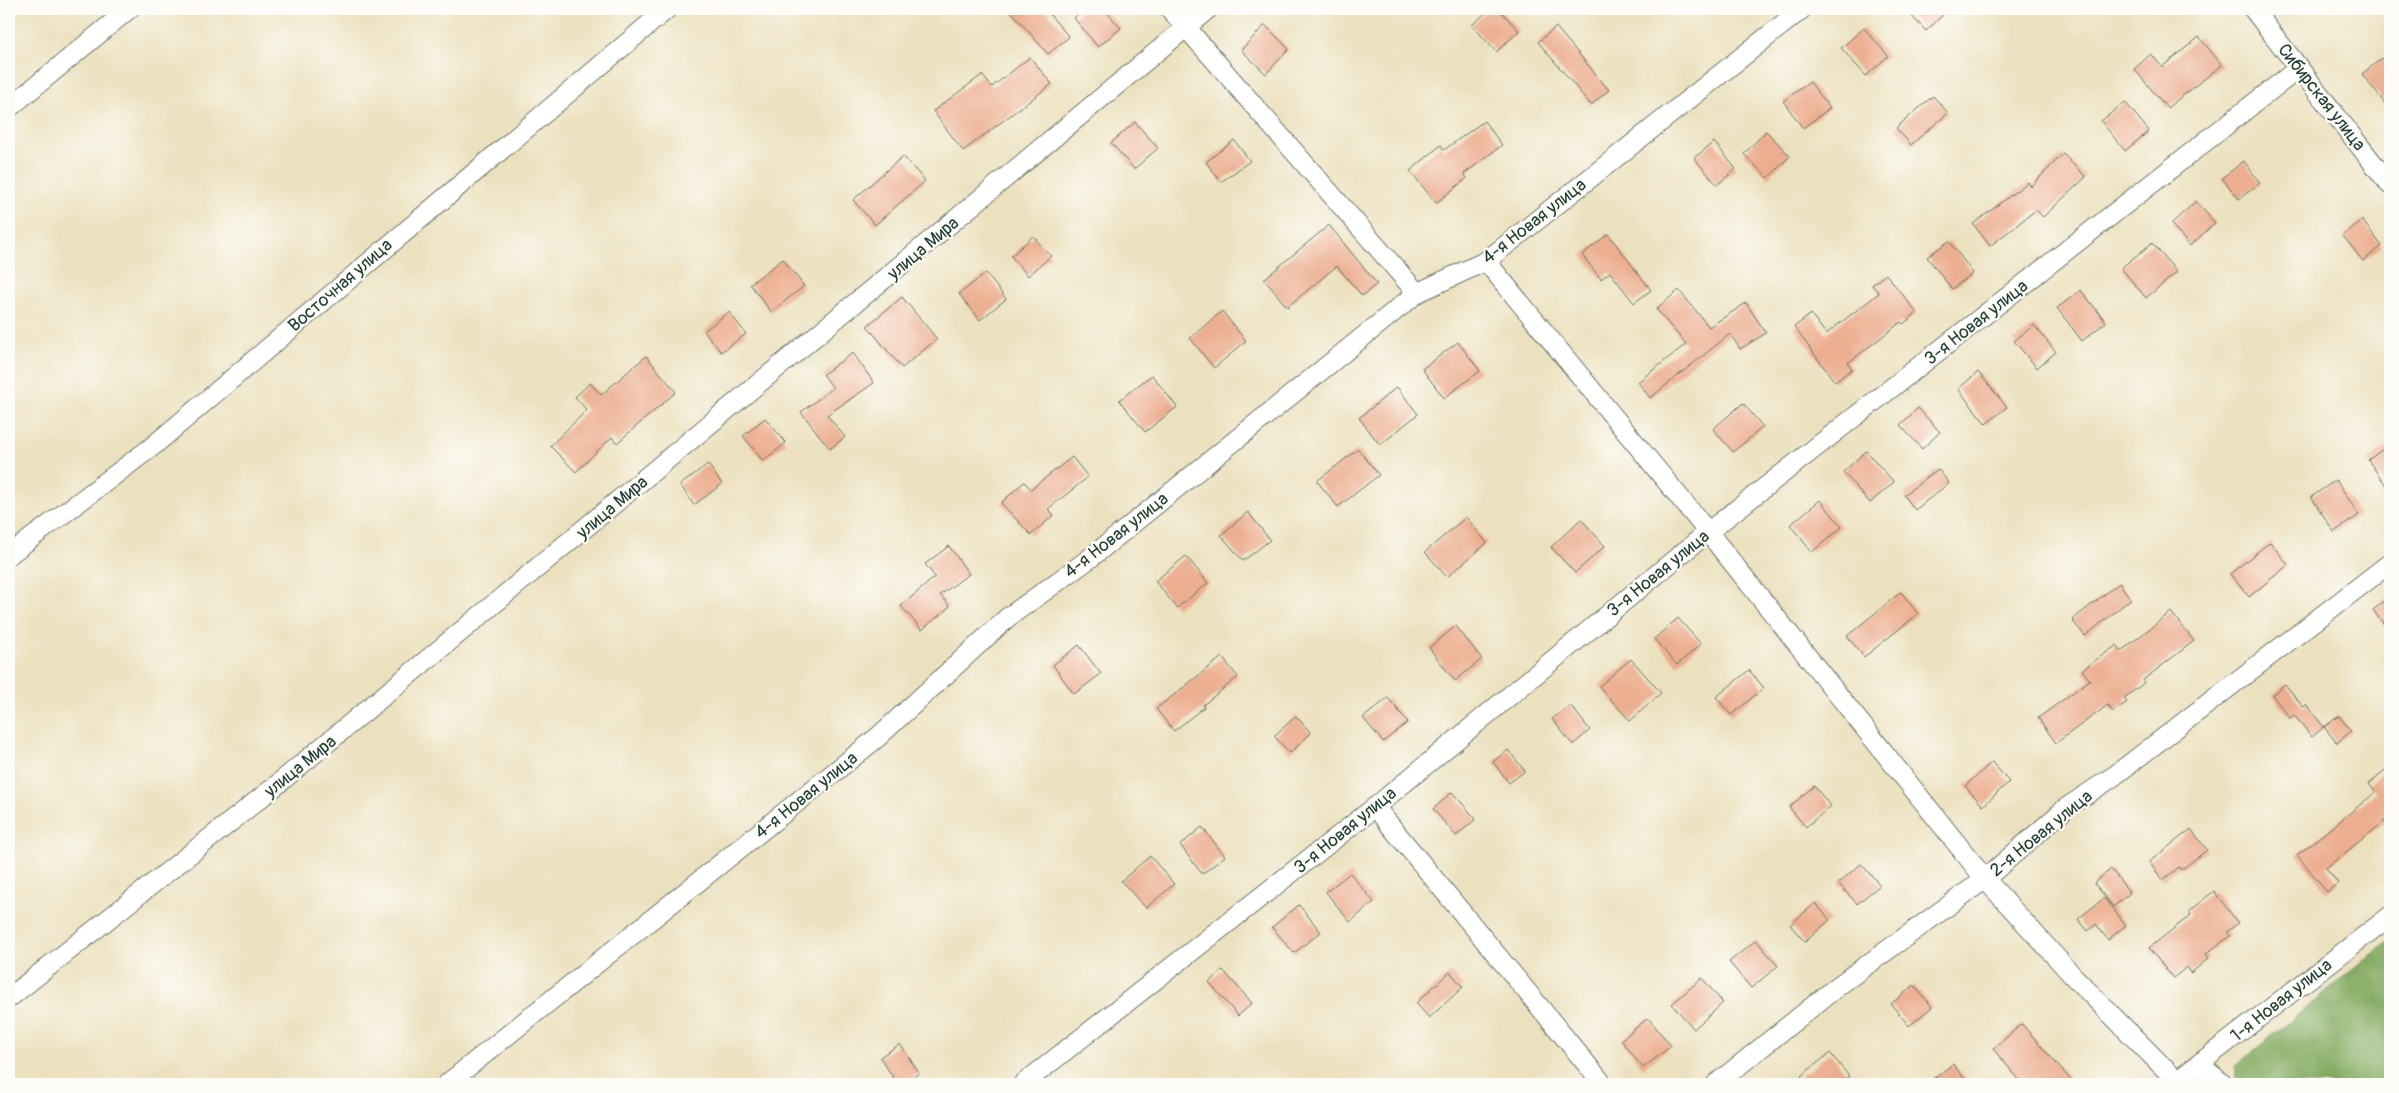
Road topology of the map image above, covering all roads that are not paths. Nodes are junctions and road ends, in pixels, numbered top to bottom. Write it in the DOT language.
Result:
graph roads {
  1 [pos="129,9"];
  2 [pos="666,9"];
  3 [pos="1170,9"];
  4 [pos="1208,9"];
  5 [pos="1802,9"];
  6 [pos="2253,9"];
  7 [pos="1186,28"];
  8 [pos="2299,68"];
  9 [pos="9,108"];
  10 [pos="2390,185"];
  11 [pos="1486,261"];
  12 [pos="1417,292"];
  13 [pos="1708,532"];
  14 [pos="9,555"];
  15 [pos="2390,563"];
  16 [pos="1375,807"];
  17 [pos="1985,879"];
  18 [pos="2390,916"];
  19 [pos="9,998"];
  20 [pos="2199,1064"];
  21 [pos="2175,1083"];
  22 [pos="447,1084"];
  23 [pos="1023,1084"];
  24 [pos="1603,1084"];
  25 [pos="1716,1084"];
  26 [pos="2223,1084"];
  1 -- 9 [label="street"];
  2 -- 14 [label="street, Восточная улица"];
  3 -- 7 [label="street"];
  4 -- 7 [label="street, улица Мира"];
  5 -- 11 [label="street, 4-я Новая улица"];
  6 -- 8 [label="street, Сибирская улица"];
  7 -- 12 [label="street"];
  7 -- 19 [label="street, улица Мира"];
  8 -- 10 [label="street, Сибирская улица"];
  8 -- 13 [label="street, 3-я Новая улица"];
  11 -- 12 [label="street, 4-я Новая улица"];
  11 -- 13 [label="street"];
  12 -- 22 [label="street, 4-я Новая улица"];
  13 -- 16 [label="street, 3-я Новая улица"];
  13 -- 17 [label="street"];
  15 -- 17 [label="street, 2-я Новая улица"];
  16 -- 23 [label="street, 3-я Новая улица"];
  16 -- 24 [label="street"];
  17 -- 21 [label="street"];
  17 -- 25 [label="street, 2-я Новая улица"];
  18 -- 20 [label="street, 1-я Новая улица"];
  20 -- 21 [label="street, 1-я Новая улица"];
  20 -- 26 [label="street"];
}
